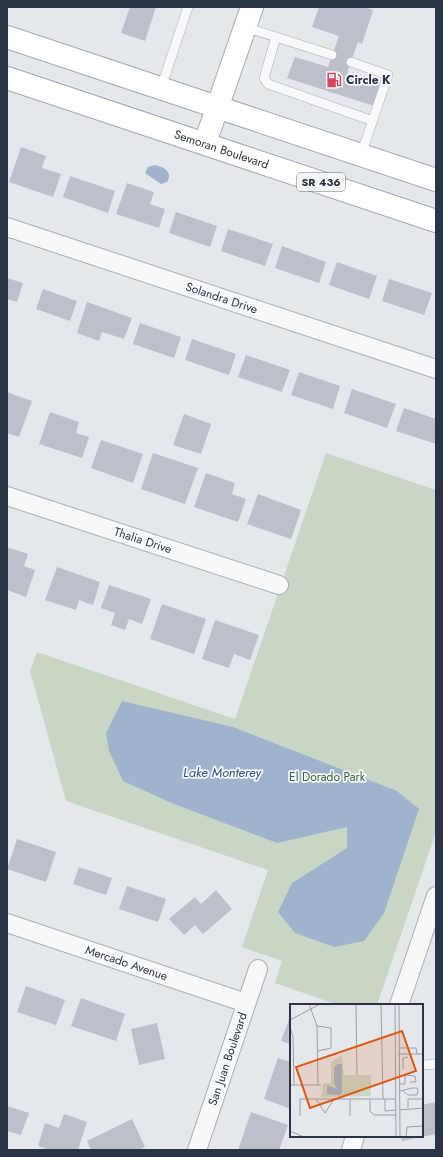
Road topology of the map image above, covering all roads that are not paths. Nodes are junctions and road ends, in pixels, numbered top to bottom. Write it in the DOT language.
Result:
graph roads {
  1 [pos="188,7"];
  2 [pos="249,17"];
  3 [pos="7,37"];
  4 [pos="276,37"];
  5 [pos="332,55"];
  6 [pos="351,62"];
  7 [pos="7,78"];
  8 [pos="161,88"];
  9 [pos="218,107"];
  10 [pos="373,121"];
  11 [pos="205,143"];
  12 [pos="362,155"];
  13 [pos="436,180"];
  14 [pos="436,221"];
  15 [pos="7,227"];
  16 [pos="436,369"];
  17 [pos="7,496"];
  18 [pos="279,585"];
  19 [pos="436,896"];
  20 [pos="7,924"];
  21 [pos="258,969"];
  22 [pos="246,1003"];
  23 [pos="399,1004"];
  24 [pos="436,1064"];
  25 [pos="423,1065"];
  26 [pos="355,1137"];
  27 [pos="197,1150"];
  28 [pos="351,1150"];
  1 -- 8 [label="lane"];
  2 -- 4 [label="lane"];
  2 -- 9 [label="main road"];
  3 -- 8 [label="main road"];
  4 -- 5 [label="lane"];
  4 -- 10 [label="lane"];
  6 -- 10 [label="lane"];
  7 -- 11 [label="main road, Semoran Boulevard / SR 436"];
  8 -- 9 [label="main road"];
  9 -- 11 [label="main road"];
  9 -- 12 [label="main road"];
  10 -- 12 [label="lane"];
  11 -- 14 [label="main road, Semoran Boulevard / SR 436"];
  12 -- 13 [label="main road"];
  15 -- 16 [label="street, Solandra Drive"];
  17 -- 18 [label="street, Thalia Drive"];
  19 -- 23 [label="street"];
  20 -- 22 [label="street, Mercado Avenue"];
  21 -- 22 [label="street, San Juan Boulevard"];
  22 -- 27 [label="street, San Juan Boulevard"];
  24 -- 25 [label="lane"];
  26 -- 28 [label="street"];
}
